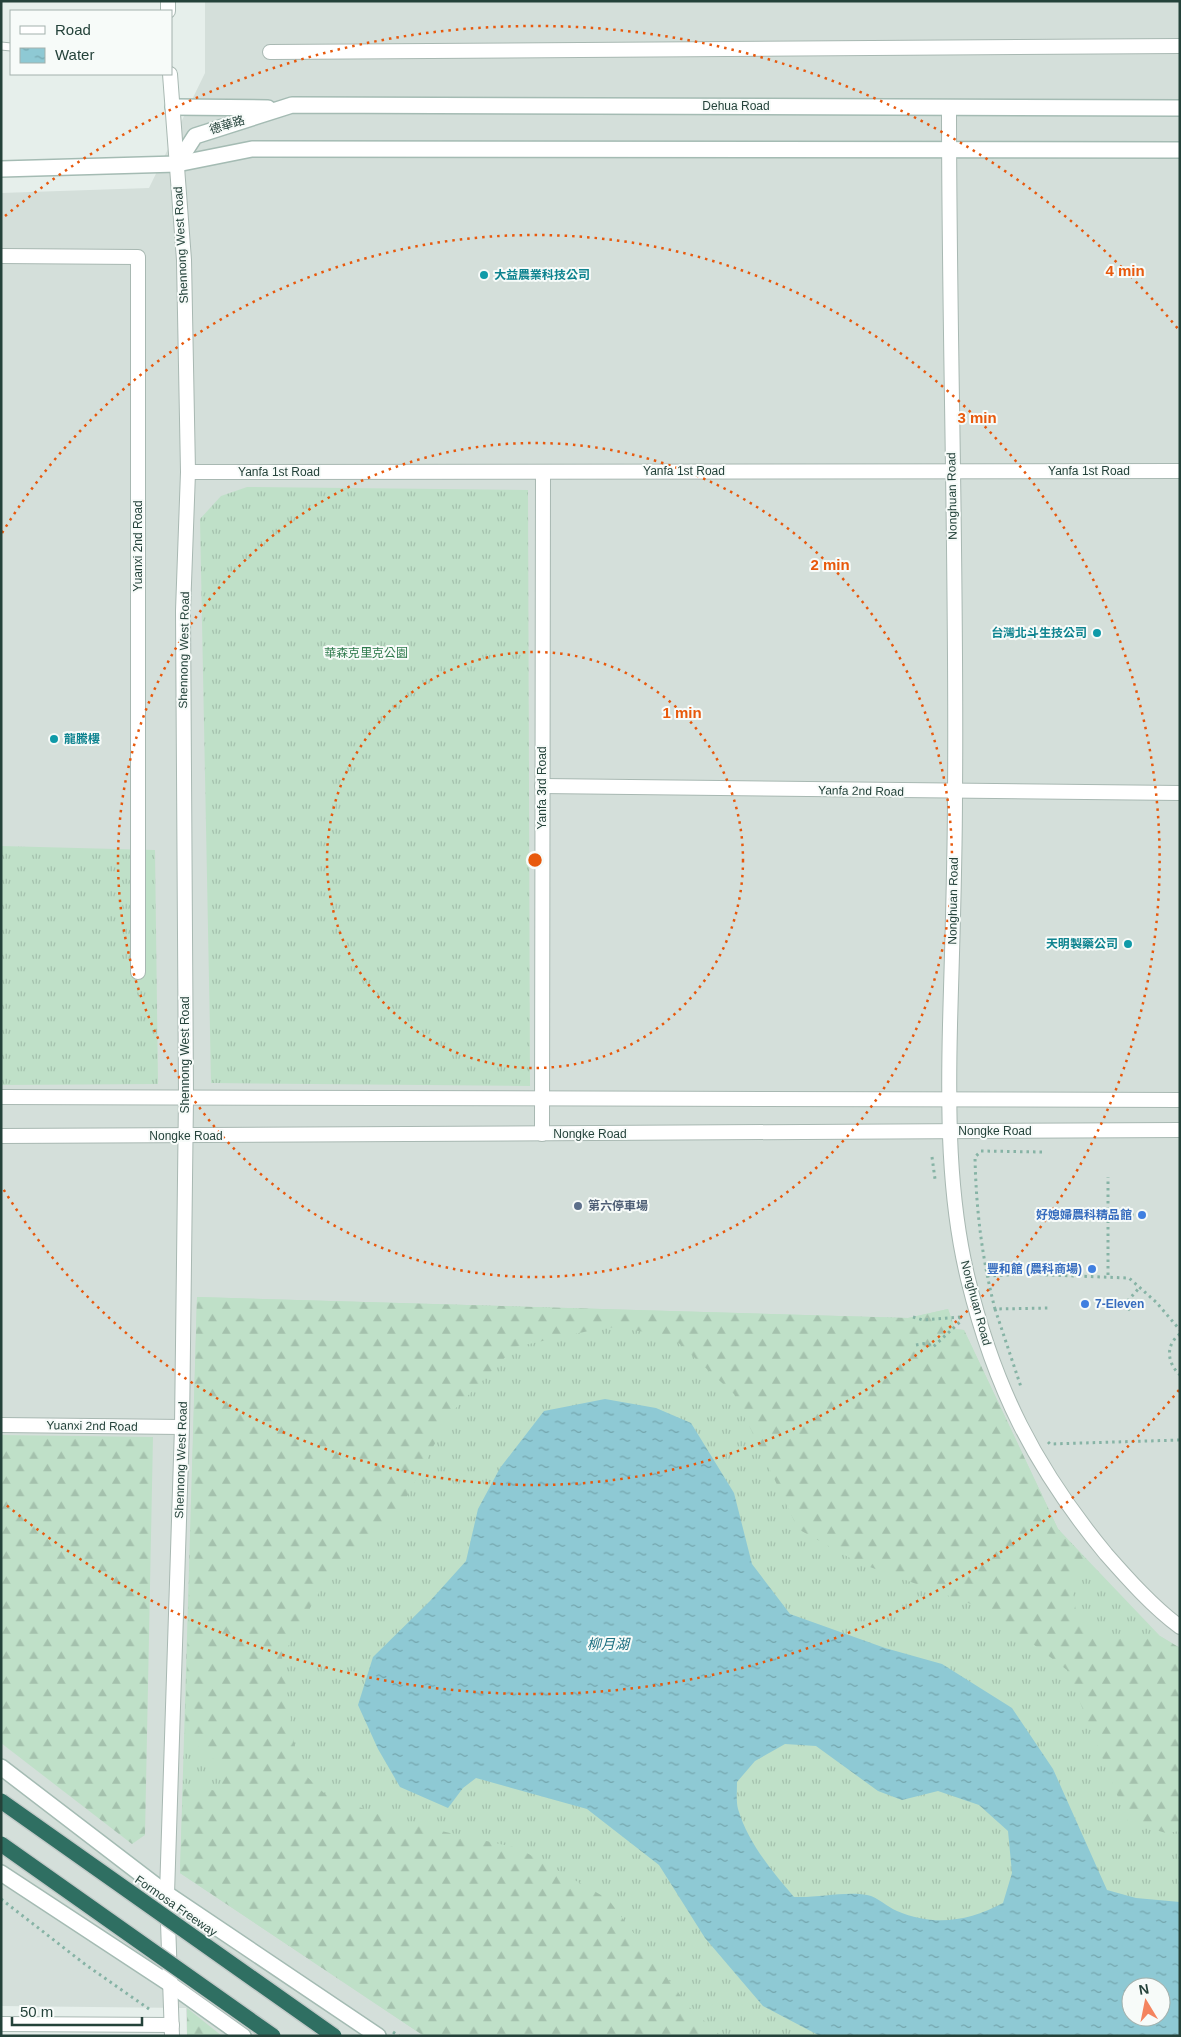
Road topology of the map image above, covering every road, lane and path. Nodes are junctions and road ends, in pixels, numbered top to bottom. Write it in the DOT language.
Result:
graph roads {
  1 [pos="1180,46"];
  2 [pos="270,52"];
  3 [pos="170,75"];
  4 [pos="173,107"];
  5 [pos="949,107"];
  6 [pos="282,108"];
  7 [pos="1180,108"];
  8 [pos="949,150"];
  9 [pos="1180,150"];
  10 [pos="177,164"];
  11 [pos="1,169"];
  12 [pos="1,256"];
  13 [pos="952,471"];
  14 [pos="1180,471"];
  15 [pos="188,472"];
  16 [pos="543,472"];
  17 [pos="542,786"];
  18 [pos="955,792"];
  19 [pos="1180,793"];
  20 [pos="138,972"];
  21 [pos="1,1097"];
  22 [pos="186,1098"];
  23 [pos="542,1098"];
  24 [pos="949,1100"];
  25 [pos="1180,1100"];
  26 [pos="1180,1130"];
  27 [pos="950,1131"];
  28 [pos="542,1134"];
  29 [pos="1,1136"];
  30 [pos="184,1136"];
  31 [pos="1042,1152"];
  32 [pos="932,1158"];
  33 [pos="1108,1177"];
  34 [pos="936,1184"];
  35 [pos="1079,1214"];
  36 [pos="1108,1215"];
  37 [pos="1138,1216"];
  38 [pos="1108,1275"];
  39 [pos="986,1276"];
  40 [pos="1140,1287"];
  41 [pos="1048,1308"];
  42 [pos="995,1309"];
  43 [pos="1130,1310"];
  44 [pos="959,1311"];
  45 [pos="913,1317"];
  46 [pos="960,1317"];
  47 [pos="1180,1330"];
  48 [pos="1180,1334"];
  49 [pos="916,1345"];
  50 [pos="1180,1375"];
  51 [pos="1022,1389"];
  52 [pos="1,1425"];
  53 [pos="182,1427"];
  54 [pos="1046,1436"];
  55 [pos="1180,1440"];
  56 [pos="1180,1627"];
  57 [pos="1,1767"];
  58 [pos="1,1801"];
  59 [pos="1,1844"];
  60 [pos="1,1873"];
  61 [pos="167,1894"];
  62 [pos="1,1899"];
  63 [pos="170,1984"];
  64 [pos="1,2024"];
  65 [pos="172,2030"];
  66 [pos="243,2036"];
  67 [pos="273,2036"];
  68 [pos="334,2036"];
  69 [pos="378,2036"];
  1 -- 2 [label="street"];
  3 -- 4 [label="street, Shennong West Road"];
  4 -- 6 [label="street"];
  4 -- 10 [label="street, Shennong West Road"];
  5 -- 6 [label="street, 德華路"];
  5 -- 7 [label="street"];
  5 -- 8 [label="street, Nonghuan Road"];
  6 -- 10 [label="street, 德華路"];
  8 -- 9 [label="street"];
  8 -- 10 [label="street"];
  8 -- 13 [label="street, Nonghuan Road"];
  10 -- 11 [label="street"];
  10 -- 15 [label="street, Shennong West Road"];
  12 -- 20 [label="street, Yuanxi 2nd Road"];
  13 -- 14 [label="street, Yanfa 1st Road"];
  13 -- 16 [label="street, Yanfa 1st Road"];
  13 -- 18 [label="street, Nonghuan Road"];
  15 -- 16 [label="street, Yanfa 1st Road"];
  15 -- 22 [label="street, Shennong West Road"];
  16 -- 17 [label="street, Yanfa 3rd Road"];
  17 -- 18 [label="street, Yanfa 2nd Road"];
  17 -- 23 [label="street, Yanfa 3rd Road"];
  18 -- 19 [label="street, Yanfa 2nd Road"];
  18 -- 24 [label="street, Nonghuan Road"];
  21 -- 22 [label="street"];
  22 -- 23 [label="street"];
  22 -- 30 [label="street, Shennong West Road"];
  23 -- 24 [label="street"];
  23 -- 28 [label="street, Yanfa 3rd Road"];
  24 -- 25 [label="street"];
  24 -- 27 [label="street, Nonghuan Road"];
  26 -- 27 [label="street, Nongke Road"];
  27 -- 28 [label="street, Nongke Road"];
  27 -- 56 [label="street, Nonghuan Road"];
  28 -- 30 [label="street, Nongke Road"];
  29 -- 30 [label="street, Nongke Road"];
  30 -- 53 [label="street, Shennong West Road"];
  31 -- 39 [label="path"];
  32 -- 34 [label="path"];
  33 -- 36 [label="path"];
  35 -- 36 [label="path"];
  36 -- 37 [label="path"];
  36 -- 38 [label="path"];
  38 -- 39 [label="path"];
  38 -- 40 [label="path"];
  39 -- 42 [label="path"];
  40 -- 43 [label="path"];
  40 -- 47 [label="path"];
  41 -- 42 [label="path"];
  42 -- 51 [label="path"];
  44 -- 46 [label="path"];
  45 -- 46 [label="path"];
  46 -- 49 [label="path"];
  48 -- 50 [label="path"];
  52 -- 53 [label="street, Yuanxi 2nd Road"];
  53 -- 61 [label="street, Shennong West Road"];
  54 -- 55 [label="path"];
  57 -- 61 [label="street"];
  58 -- 68 [label="highway, Formosa Freeway, bridge"];
  59 -- 67 [label="highway, bridge"];
  60 -- 63 [label="street"];
  61 -- 63 [label="street, Shennong West Road"];
  61 -- 69 [label="street"];
  62 -- 65 [label="path"];
  63 -- 65 [label="street, Shennong West Road"];
  63 -- 66 [label="street"];
  64 -- 65 [label="street"];
}
